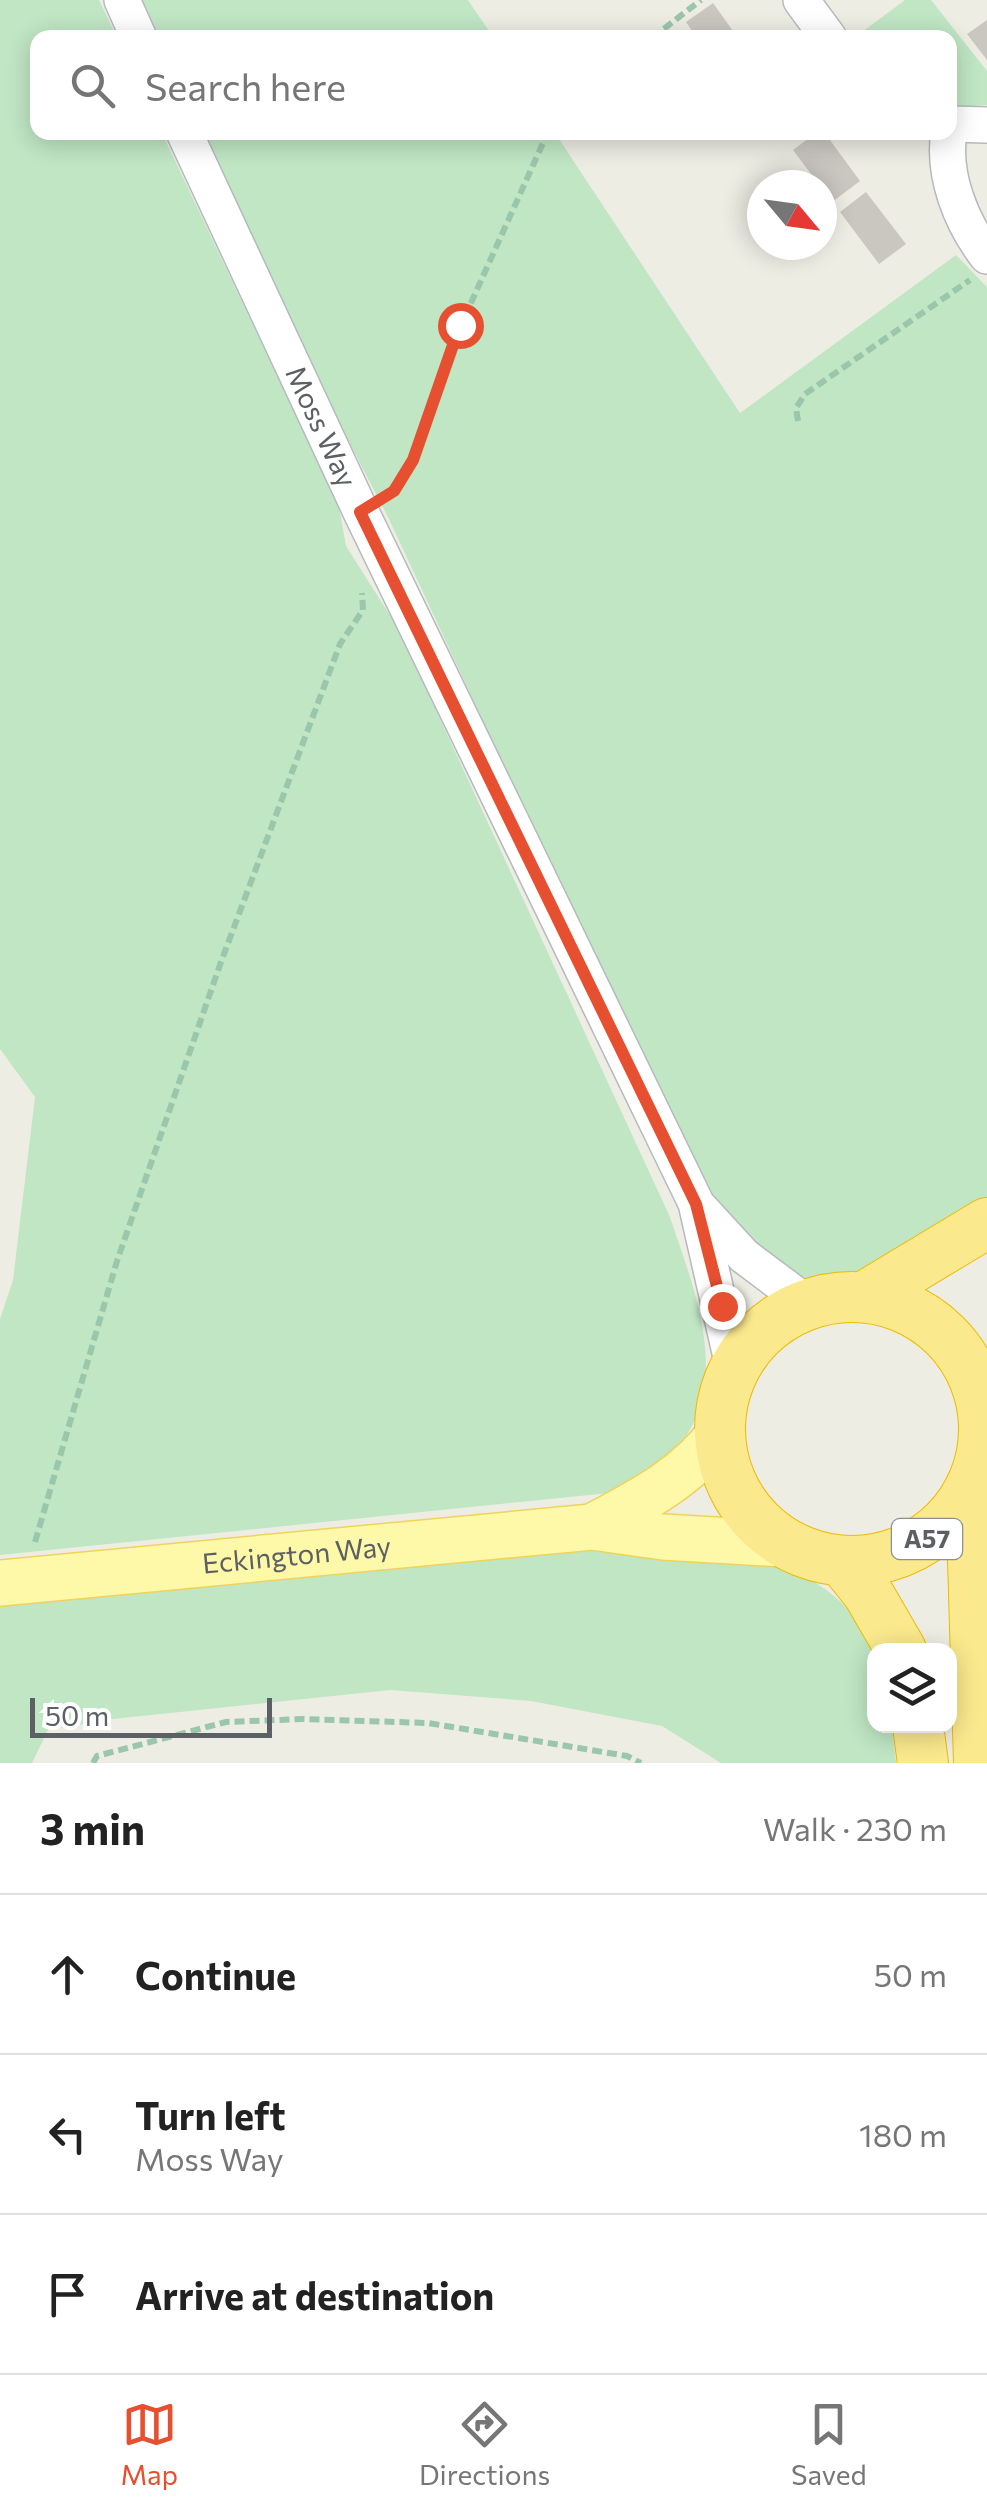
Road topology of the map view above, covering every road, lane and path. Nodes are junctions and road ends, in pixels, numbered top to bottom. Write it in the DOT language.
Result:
graph roads {
  1 [pos="122,0"];
  2 [pos="701,0"];
  3 [pos="801,0"];
  4 [pos="135,30"];
  5 [pos="662,30"];
  6 [pos="823,30"];
  7 [pos="957,124"];
  8 [pos="987,125"];
  9 [pos="188,140"];
  10 [pos="544,140"];
  11 [pos="949,140"];
  12 [pos="979,267"];
  13 [pos="798,422"];
  14 [pos="360,512"];
  15 [pos="362,590"];
  16 [pos="696,1204"];
  17 [pos="987,1223"];
  18 [pos="864,1297"];
  19 [pos="808,1304"];
  20 [pos="980,1352"];
  21 [pos="734,1370"];
  22 [pos="720,1434"];
  23 [pos="980,1469"];
  24 [pos="592,1528"];
  25 [pos="784,1544"];
  26 [pos="843,1562"];
  27 [pos="12,1566"];
  28 [pos="897,1643"];
  29 [pos="919,1733"];
  30 [pos="94,1763"];
  31 [pos="641,1763"];
  32 [pos="923,1763"];
  33 [pos="979,1763"];
  1 -- 4 [label="street"];
  2 -- 5 [label="path"];
  3 -- 6 [label="street"];
  7 -- 8 [label="street"];
  9 -- 14 [label="street, Moss Way"];
  10 -- 14 [label="path"];
  11 -- 12 [label="street"];
  12 -- 13 [label="path"];
  14 -- 16 [label="street, Moss Way"];
  15 -- 27 [label="path"];
  16 -- 19 [label="street, Moss Way"];
  16 -- 21 [label="street, Moss Way"];
  17 -- 18 [label="highway, A57"];
  18 -- 19 [label="highway, A57"];
  18 -- 20 [label="highway, A57"];
  19 -- 21 [label="highway, A57"];
  20 -- 23 [label="highway, A57"];
  21 -- 22 [label="highway, A57"];
  22 -- 24 [label="main road, Eckington Way"];
  22 -- 25 [label="highway, A57"];
  23 -- 26 [label="highway, A57"];
  23 -- 33 [label="highway, A57"];
  24 -- 25 [label="main road, Eckington Way"];
  24 -- 27 [label="main road, Eckington Way"];
  25 -- 26 [label="highway, A57"];
  26 -- 28 [label="highway, A57"];
  29 -- 32 [label="highway"];
  30 -- 31 [label="path"];
}
